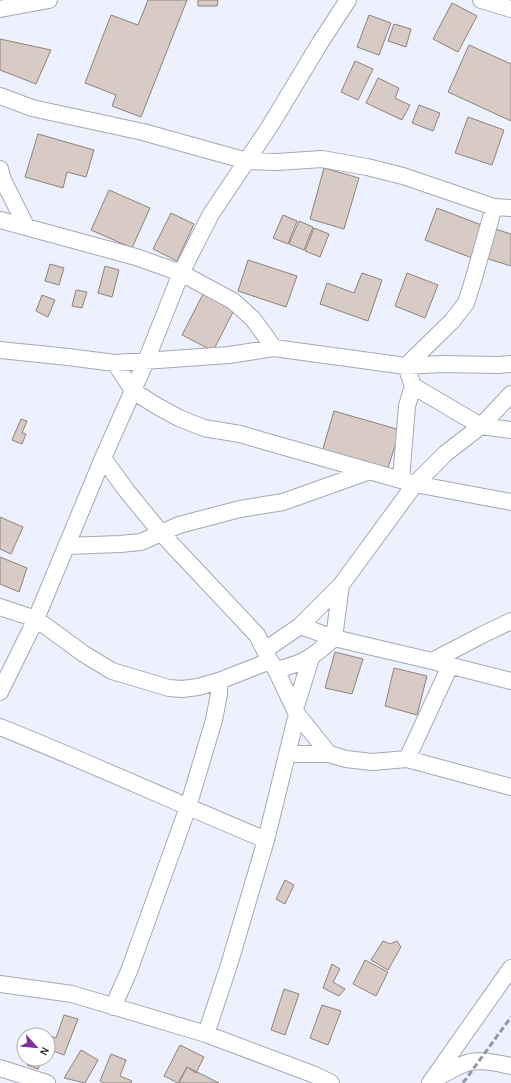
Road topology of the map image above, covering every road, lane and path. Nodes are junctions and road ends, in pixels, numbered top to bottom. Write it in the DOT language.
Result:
graph roads {
  1 [pos="49,0"];
  2 [pos="348,0"];
  3 [pos="481,0"];
  4 [pos="0,9"];
  5 [pos="511,9"];
  6 [pos="0,96"];
  7 [pos="247,161"];
  8 [pos="1,178"];
  9 [pos="494,207"];
  10 [pos="511,208"];
  11 [pos="0,220"];
  12 [pos="26,226"];
  13 [pos="181,273"];
  14 [pos="274,348"];
  15 [pos="0,350"];
  16 [pos="146,361"];
  17 [pos="115,363"];
  18 [pos="511,364"];
  19 [pos="406,366"];
  20 [pos="413,386"];
  21 [pos="133,391"];
  22 [pos="511,394"];
  23 [pos="481,426"];
  24 [pos="511,430"];
  25 [pos="103,458"];
  26 [pos="370,471"];
  27 [pos="408,482"];
  28 [pos="511,502"];
  29 [pos="162,534"];
  30 [pos="66,546"];
  31 [pos="341,585"];
  32 [pos="0,607"];
  33 [pos="36,619"];
  34 [pos="511,621"];
  35 [pos="300,626"];
  36 [pos="334,638"];
  37 [pos="311,658"];
  38 [pos="270,660"];
  39 [pos="432,661"];
  40 [pos="450,666"];
  41 [pos="219,681"];
  42 [pos="511,682"];
  43 [pos="0,692"];
  44 [pos="296,711"];
  45 [pos="0,727"];
  46 [pos="288,754"];
  47 [pos="329,754"];
  48 [pos="407,760"];
  49 [pos="511,787"];
  50 [pos="188,807"];
  51 [pos="266,840"];
  52 [pos="511,968"];
  53 [pos="0,984"];
  54 [pos="113,1007"];
  55 [pos="206,1034"];
  56 [pos="511,1066"];
  57 [pos="0,1068"];
  58 [pos="432,1081"];
  59 [pos="47,1083"];
  60 [pos="332,1083"];
  1 -- 4 [label="street"];
  2 -- 7 [label="street"];
  3 -- 5 [label="street"];
  6 -- 7 [label="street"];
  7 -- 9 [label="street"];
  7 -- 13 [label="street"];
  8 -- 12 [label="street"];
  9 -- 10 [label="street"];
  9 -- 19 [label="street"];
  11 -- 12 [label="street"];
  12 -- 13 [label="street"];
  13 -- 14 [label="street"];
  13 -- 16 [label="street"];
  14 -- 16 [label="street"];
  14 -- 19 [label="street"];
  15 -- 17 [label="street"];
  16 -- 17 [label="street"];
  16 -- 21 [label="street"];
  17 -- 21 [label="street"];
  18 -- 19 [label="street"];
  19 -- 20 [label="street"];
  20 -- 23 [label="street"];
  20 -- 27 [label="street"];
  21 -- 25 [label="street"];
  21 -- 26 [label="street"];
  22 -- 23 [label="street"];
  23 -- 24 [label="street"];
  23 -- 27 [label="street"];
  25 -- 29 [label="street"];
  25 -- 30 [label="street"];
  26 -- 27 [label="street"];
  26 -- 29 [label="street"];
  27 -- 28 [label="street"];
  27 -- 31 [label="street"];
  29 -- 30 [label="street"];
  29 -- 38 [label="street"];
  30 -- 33 [label="street"];
  31 -- 35 [label="street"];
  31 -- 36 [label="street"];
  32 -- 33 [label="street"];
  33 -- 41 [label="street"];
  33 -- 43 [label="street"];
  34 -- 39 [label="street"];
  35 -- 36 [label="street"];
  35 -- 38 [label="street"];
  36 -- 37 [label="street"];
  36 -- 39 [label="street"];
  37 -- 38 [label="street"];
  37 -- 44 [label="street"];
  38 -- 41 [label="street"];
  38 -- 44 [label="street"];
  39 -- 40 [label="street"];
  40 -- 42 [label="street"];
  40 -- 48 [label="street"];
  41 -- 50 [label="street"];
  44 -- 46 [label="street"];
  44 -- 47 [label="street"];
  45 -- 50 [label="street"];
  46 -- 47 [label="street"];
  46 -- 51 [label="street"];
  47 -- 48 [label="street"];
  48 -- 49 [label="street"];
  50 -- 51 [label="street"];
  50 -- 54 [label="street"];
  51 -- 55 [label="street"];
  52 -- 58 [label="street"];
  53 -- 54 [label="street"];
  54 -- 55 [label="street"];
  55 -- 60 [label="street"];
  56 -- 58 [label="street"];
  57 -- 59 [label="street"];
}
